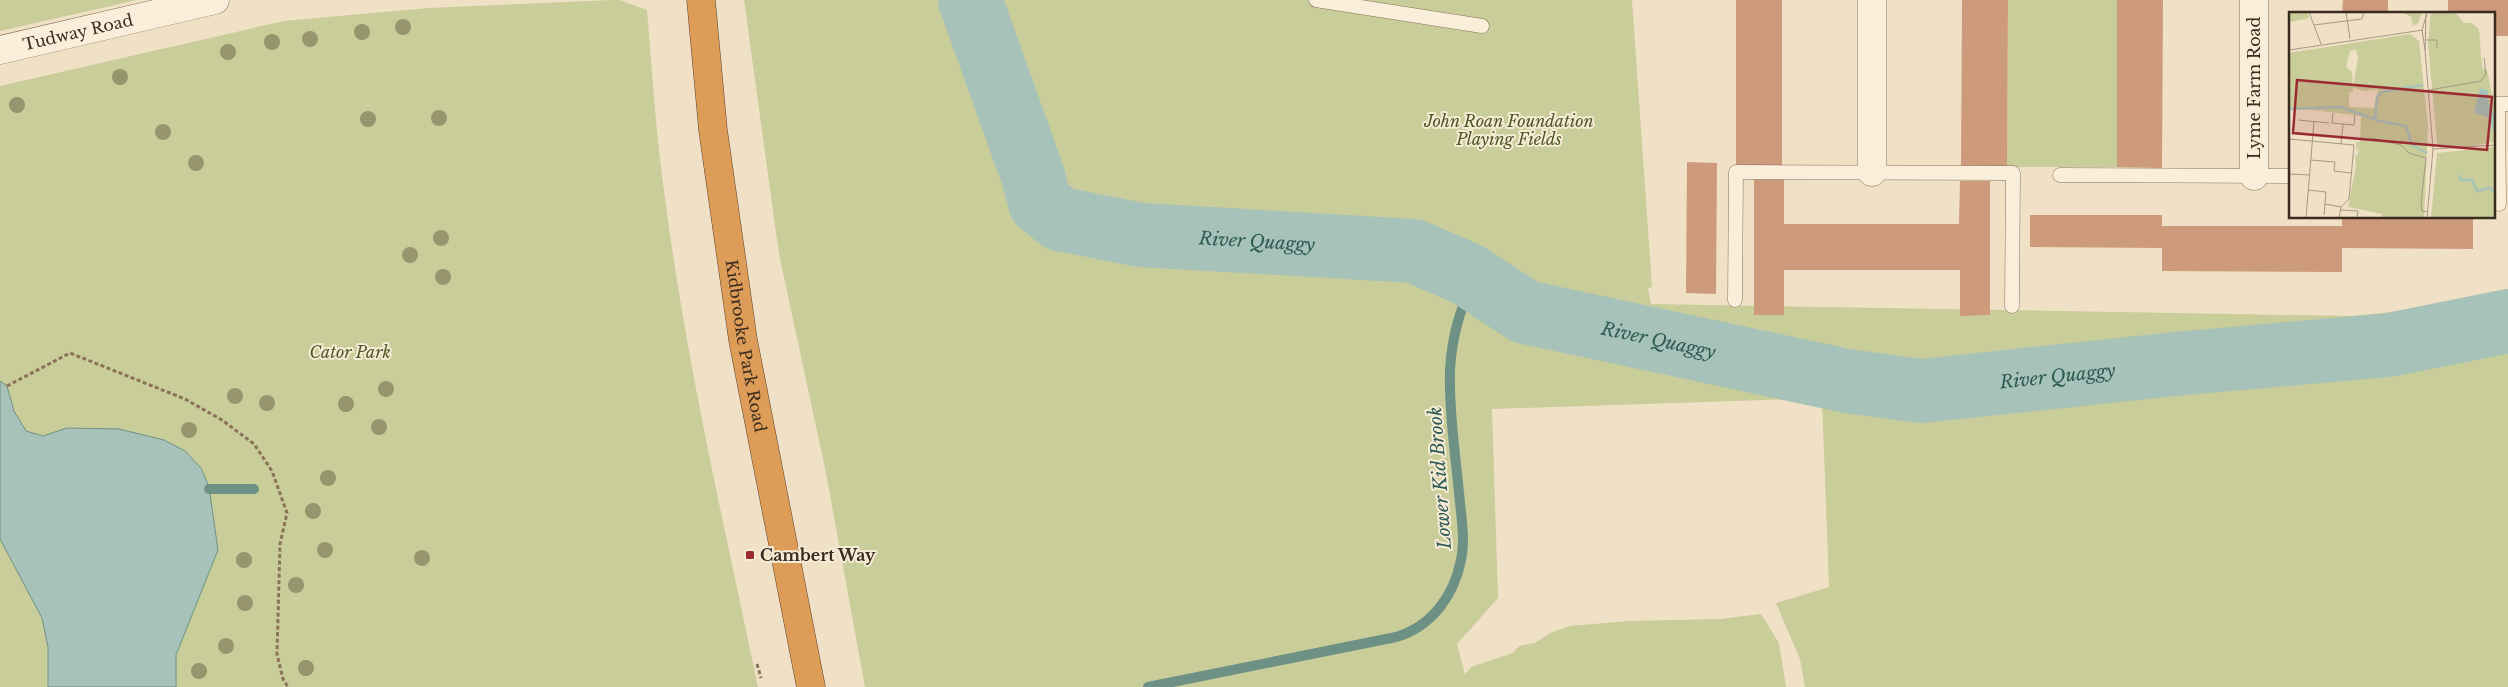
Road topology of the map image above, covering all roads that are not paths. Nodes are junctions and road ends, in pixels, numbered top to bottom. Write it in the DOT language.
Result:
graph roads {
  1 [pos="215,0"];
  2 [pos="701,0"];
  3 [pos="1316,0"];
  4 [pos="1872,0"];
  5 [pos="2254,0"];
  6 [pos="1482,26"];
  7 [pos="0,50"];
  8 [pos="2508,104"];
  9 [pos="1872,172"];
  10 [pos="2060,175"];
  11 [pos="2254,176"];
  12 [pos="2289,176"];
  13 [pos="2499,204"];
  14 [pos="1735,300"];
  15 [pos="2012,306"];
  16 [pos="811,687"];
  1 -- 7 [label="street, Tudway Road"];
  2 -- 16 [label="highway, Kidbrooke Park Road"];
  3 -- 6 [label="lane"];
  4 -- 9 [label="street"];
  5 -- 11 [label="street, Lyme Farm Road"];
  8 -- 13 [label="lane"];
  9 -- 14 [label="lane"];
  9 -- 15 [label="lane"];
  10 -- 11 [label="lane"];
  11 -- 12 [label="lane"];
}
